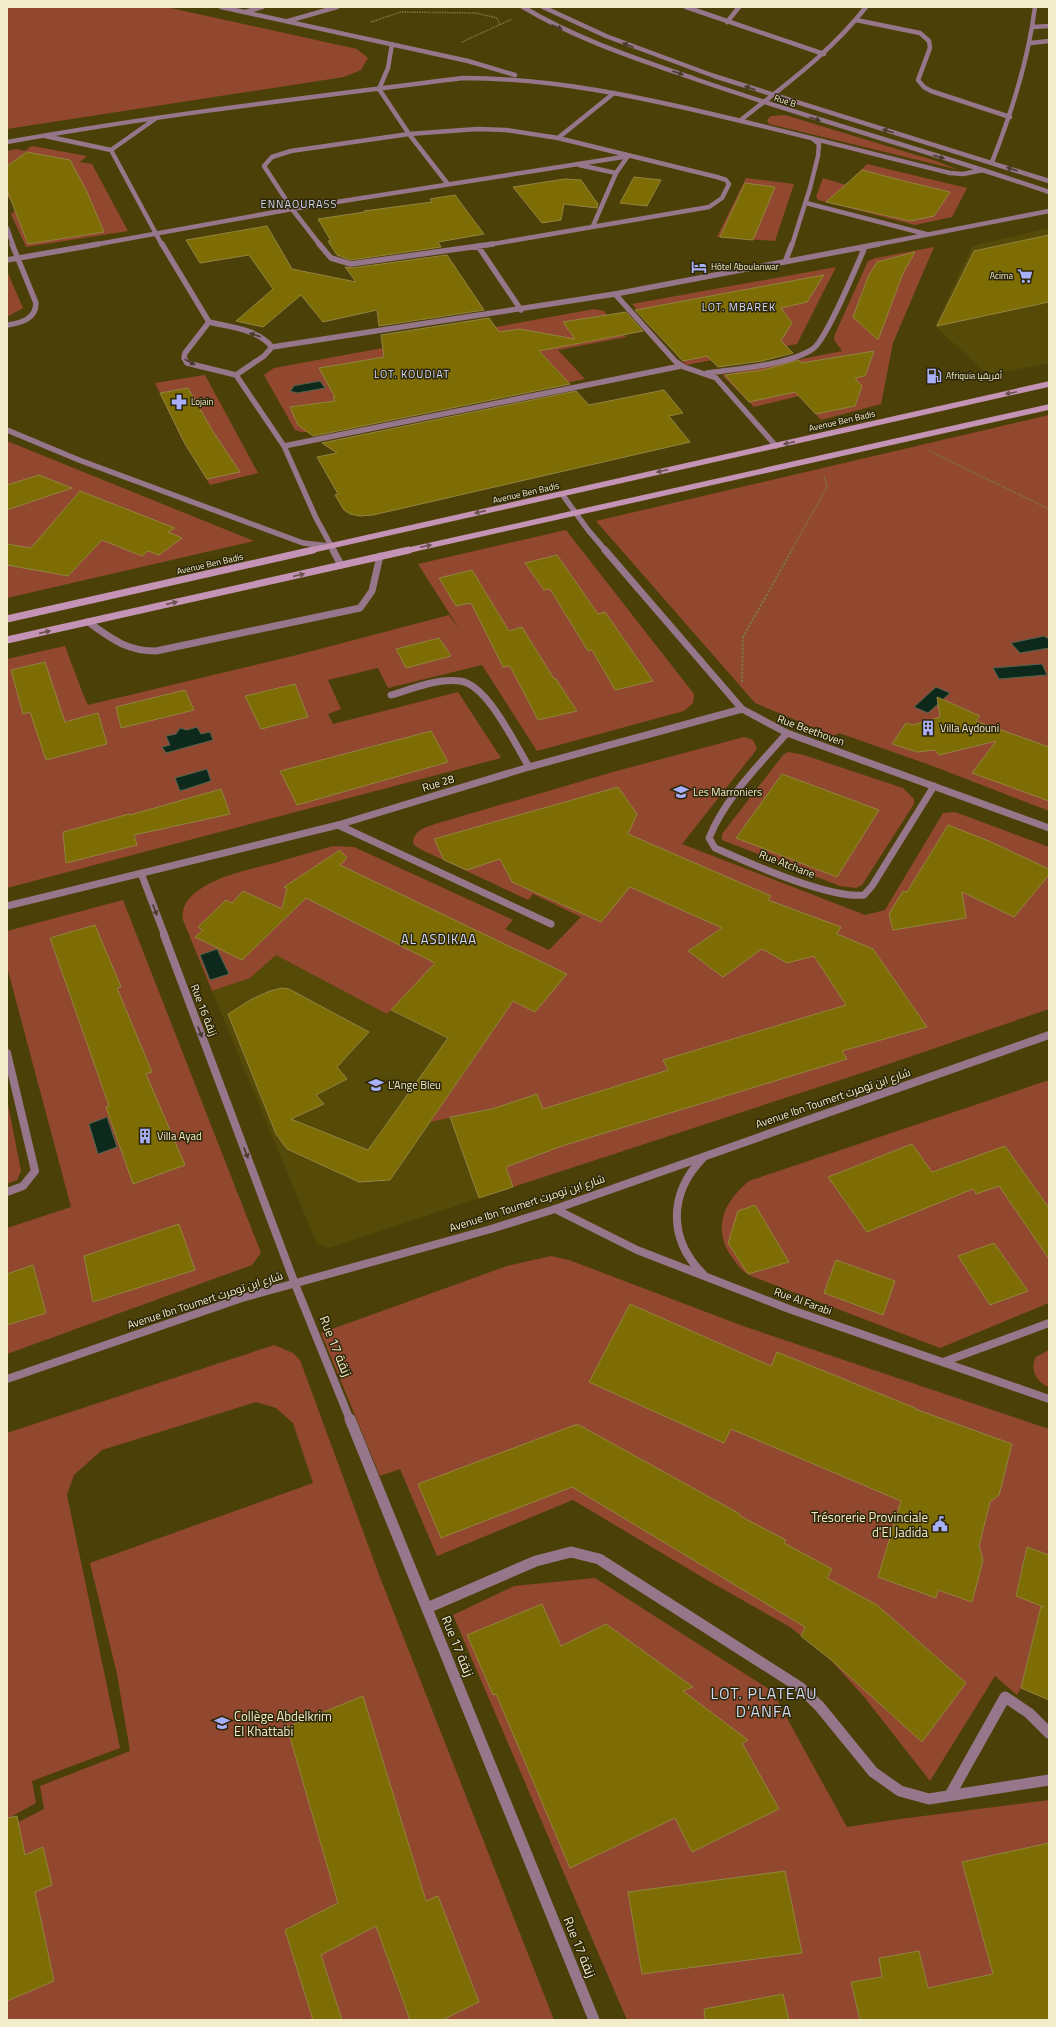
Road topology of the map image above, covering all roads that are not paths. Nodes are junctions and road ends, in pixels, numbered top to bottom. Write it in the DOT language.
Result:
graph roads {
  1 [pos="221,7"];
  2 [pos="262,7"];
  3 [pos="337,7"];
  4 [pos="523,7"];
  5 [pos="543,7"];
  6 [pos="686,7"];
  7 [pos="739,7"];
  8 [pos="866,7"];
  9 [pos="1035,7"];
  10 [pos="1042,7"];
  11 [pos="245,12"];
  12 [pos="856,20"];
  13 [pos="288,21"];
  14 [pos="727,22"];
  15 [pos="1049,26"];
  16 [pos="1032,27"];
  17 [pos="1049,41"];
  18 [pos="1030,43"];
  19 [pos="392,44"];
  20 [pos="824,54"];
  21 [pos="531,80"];
  22 [pos="379,90"];
  23 [pos="614,93"];
  24 [pos="771,95"];
  25 [pos="762,102"];
  26 [pos="158,117"];
  27 [pos="1010,117"];
  28 [pos="741,120"];
  29 [pos="408,134"];
  30 [pos="42,136"];
  31 [pos="558,138"];
  32 [pos="813,139"];
  33 [pos="7,142"];
  34 [pos="111,150"];
  35 [pos="628,156"];
  36 [pos="992,162"];
  37 [pos="572,164"];
  38 [pos="984,170"];
  39 [pos="616,172"];
  40 [pos="1049,182"];
  41 [pos="447,183"];
  42 [pos="1049,192"];
  43 [pos="806,203"];
  44 [pos="292,209"];
  45 [pos="1049,211"];
  46 [pos="592,226"];
  47 [pos="7,228"];
  48 [pos="156,234"];
  49 [pos="928,234"];
  50 [pos="478,246"];
  51 [pos="865,247"];
  52 [pos="17,258"];
  53 [pos="7,260"];
  54 [pos="785,262"];
  55 [pos="615,294"];
  56 [pos="521,310"];
  57 [pos="210,322"];
  58 [pos="7,325"];
  59 [pos="272,347"];
  60 [pos="681,366"];
  61 [pos="707,373"];
  62 [pos="236,374"];
  63 [pos="1049,384"];
  64 [pos="1049,407"];
  65 [pos="7,430"];
  66 [pos="284,446"];
  67 [pos="776,446"];
  68 [pos="562,494"];
  69 [pos="576,514"];
  70 [pos="330,546"];
  71 [pos="380,556"];
  72 [pos="341,565"];
  73 [pos="7,619"];
  74 [pos="88,622"];
  75 [pos="7,640"];
  76 [pos="391,695"];
  77 [pos="742,709"];
  78 [pos="786,733"];
  79 [pos="529,767"];
  80 [pos="934,786"];
  81 [pos="338,825"];
  82 [pos="1049,828"];
  83 [pos="141,873"];
  84 [pos="7,906"];
  85 [pos="551,924"];
  86 [pos="1049,1035"];
  87 [pos="7,1053"];
  88 [pos="10,1072"];
  89 [pos="705,1156"];
  90 [pos="7,1192"];
  91 [pos="555,1209"];
  92 [pos="706,1277"];
  93 [pos="295,1284"];
  94 [pos="1049,1323"];
  95 [pos="944,1362"];
  96 [pos="7,1379"];
  97 [pos="1049,1399"];
  98 [pos="427,1608"];
  99 [pos="1049,1733"];
  100 [pos="1049,1780"];
  101 [pos="950,1794"];
  102 [pos="594,2020"];
  1 -- 11 [label="street"];
  2 -- 11 [label="street"];
  3 -- 13 [label="street"];
  4 -- 25 [label="street, Rue B, one-way"];
  24 -- 5 [label="street, Rue B, one-way"];
  6 -- 14 [label="street"];
  7 -- 14 [label="street"];
  8 -- 12 [label="street"];
  9 -- 10 [label="street"];
  9 -- 16 [label="street"];
  11 -- 13 [label="street"];
  12 -- 20 [label="street"];
  12 -- 27 [label="street"];
  13 -- 19 [label="street"];
  14 -- 20 [label="street"];
  15 -- 16 [label="street"];
  16 -- 18 [label="street"];
  17 -- 18 [label="street"];
  18 -- 27 [label="street"];
  19 -- 21 [label="street"];
  19 -- 22 [label="street"];
  20 -- 24 [label="street"];
  21 -- 22 [label="street"];
  21 -- 23 [label="street"];
  22 -- 26 [label="street"];
  22 -- 29 [label="street"];
  23 -- 28 [label="street"];
  23 -- 31 [label="street"];
  24 -- 25 [label="street"];
  36 -- 24 [label="street, Rue B, one-way"];
  25 -- 28 [label="street"];
  25 -- 38 [label="street, Rue B, one-way"];
  26 -- 30 [label="street"];
  26 -- 34 [label="street"];
  27 -- 36 [label="street"];
  28 -- 32 [label="street"];
  29 -- 31 [label="street"];
  29 -- 41 [label="street"];
  29 -- 44 [label="street"];
  30 -- 33 [label="street"];
  30 -- 34 [label="street"];
  31 -- 35 [label="street"];
  32 -- 38 [label="street"];
  32 -- 43 [label="street"];
  34 -- 48 [label="street"];
  35 -- 37 [label="street"];
  35 -- 39 [label="street"];
  35 -- 46 [label="street"];
  40 -- 36 [label="street, Rue B, one-way"];
  37 -- 39 [label="street"];
  37 -- 41 [label="street"];
  38 -- 42 [label="street, Rue B"];
  39 -- 46 [label="street"];
  41 -- 44 [label="street"];
  43 -- 49 [label="street"];
  43 -- 54 [label="street"];
  44 -- 48 [label="street"];
  44 -- 50 [label="street"];
  45 -- 49 [label="street"];
  46 -- 50 [label="street"];
  47 -- 52 [label="street"];
  48 -- 52 [label="street"];
  48 -- 57 [label="street"];
  49 -- 51 [label="street"];
  50 -- 56 [label="street"];
  51 -- 54 [label="street"];
  51 -- 61 [label="street"];
  52 -- 53 [label="street"];
  52 -- 58 [label="street"];
  54 -- 55 [label="street"];
  55 -- 56 [label="street"];
  55 -- 60 [label="street"];
  56 -- 59 [label="street"];
  59 -- 57 [label="street, one-way"];
  57 -- 62 [label="street, one-way"];
  59 -- 62 [label="street"];
  60 -- 61 [label="street"];
  60 -- 66 [label="street"];
  61 -- 67 [label="street"];
  62 -- 66 [label="street"];
  63 -- 67 [label="main road, Avenue Ben Badis, one-way"];
  64 -- 69 [label="main road"];
  65 -- 70 [label="street"];
  66 -- 70 [label="street"];
  67 -- 68 [label="main road, Avenue Ben Badis, one-way"];
  68 -- 69 [label="street, Rue Beethoven"];
  68 -- 70 [label="main road, Avenue Ben Badis, one-way"];
  71 -- 69 [label="main road, one-way"];
  69 -- 77 [label="street, Rue Beethoven"];
  70 -- 72 [label="street"];
  70 -- 73 [label="main road, Avenue Ben Badis"];
  71 -- 72 [label="main road"];
  71 -- 74 [label="street"];
  74 -- 72 [label="main road, one-way"];
  75 -- 74 [label="main road, one-way"];
  76 -- 79 [label="street"];
  77 -- 78 [label="street, Rue Beethoven"];
  77 -- 79 [label="street, Rue 28"];
  78 -- 80 [label="street, Rue Beethoven"];
  78 -- 80 [label="street, Rue Atchane"];
  79 -- 81 [label="street, Rue 28"];
  80 -- 82 [label="street, Rue Beethoven"];
  81 -- 83 [label="street, Rue 28"];
  81 -- 85 [label="street"];
  83 -- 84 [label="street"];
  83 -- 93 [label="street, Rue 16 زنقة, one-way"];
  86 -- 89 [label="street, Avenue Ibn Toumert شارع ابن تومرت"];
  87 -- 88 [label="street"];
  88 -- 90 [label="street"];
  89 -- 91 [label="street, Avenue Ibn Toumert شارع ابن تومرت"];
  89 -- 92 [label="street"];
  91 -- 92 [label="street, Rue Al Farabi"];
  91 -- 93 [label="street, Avenue Ibn Toumert شارع ابن تومرت"];
  92 -- 95 [label="street, Rue Al Farabi"];
  93 -- 96 [label="street, Avenue Ibn Toumert شارع ابن تومرت"];
  93 -- 98 [label="street, Rue 17 زنقة"];
  94 -- 95 [label="street"];
  95 -- 97 [label="street, Rue Al Farabi"];
  98 -- 101 [label="street"];
  98 -- 102 [label="street, Rue 17 زنقة"];
  99 -- 101 [label="street"];
  100 -- 101 [label="street"];
}
